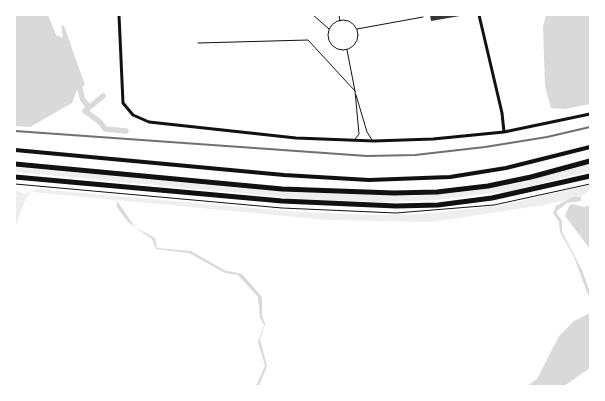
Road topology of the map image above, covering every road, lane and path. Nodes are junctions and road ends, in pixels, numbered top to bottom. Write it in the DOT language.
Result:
graph roads {
  1 [pos="119,15"];
  2 [pos="313,15"];
  3 [pos="339,15"];
  4 [pos="479,15"];
  5 [pos="423,17"];
  6 [pos="340,21"];
  7 [pos="330,29"];
  8 [pos="357,29"];
  9 [pos="198,43"];
  10 [pos="347,50"];
  11 [pos="355,91"];
  12 [pos="590,114"];
  13 [pos="504,132"];
  14 [pos="352,141"];
  15 [pos="374,141"];
  16 [pos="590,146"];
  17 [pos="15,150"];
  18 [pos="590,161"];
  19 [pos="15,164"];
  20 [pos="15,176"];
  21 [pos="590,176"];
  1 -- 14 [label="street"];
  2 -- 7 [label="lane"];
  3 -- 6 [label="lane"];
  4 -- 13 [label="street"];
  5 -- 8 [label="lane"];
  6 -- 7 [label="lane"];
  6 -- 8 [label="lane"];
  7 -- 10 [label="lane"];
  8 -- 10 [label="lane"];
  9 -- 11 [label="lane"];
  10 -- 11 [label="lane"];
  11 -- 14 [label="lane"];
  11 -- 15 [label="lane"];
  12 -- 13 [label="street"];
  13 -- 15 [label="street"];
  14 -- 15 [label="street"];
  16 -- 17 [label="street"];
  18 -- 19 [label="highway"];
  20 -- 21 [label="highway"];
}
